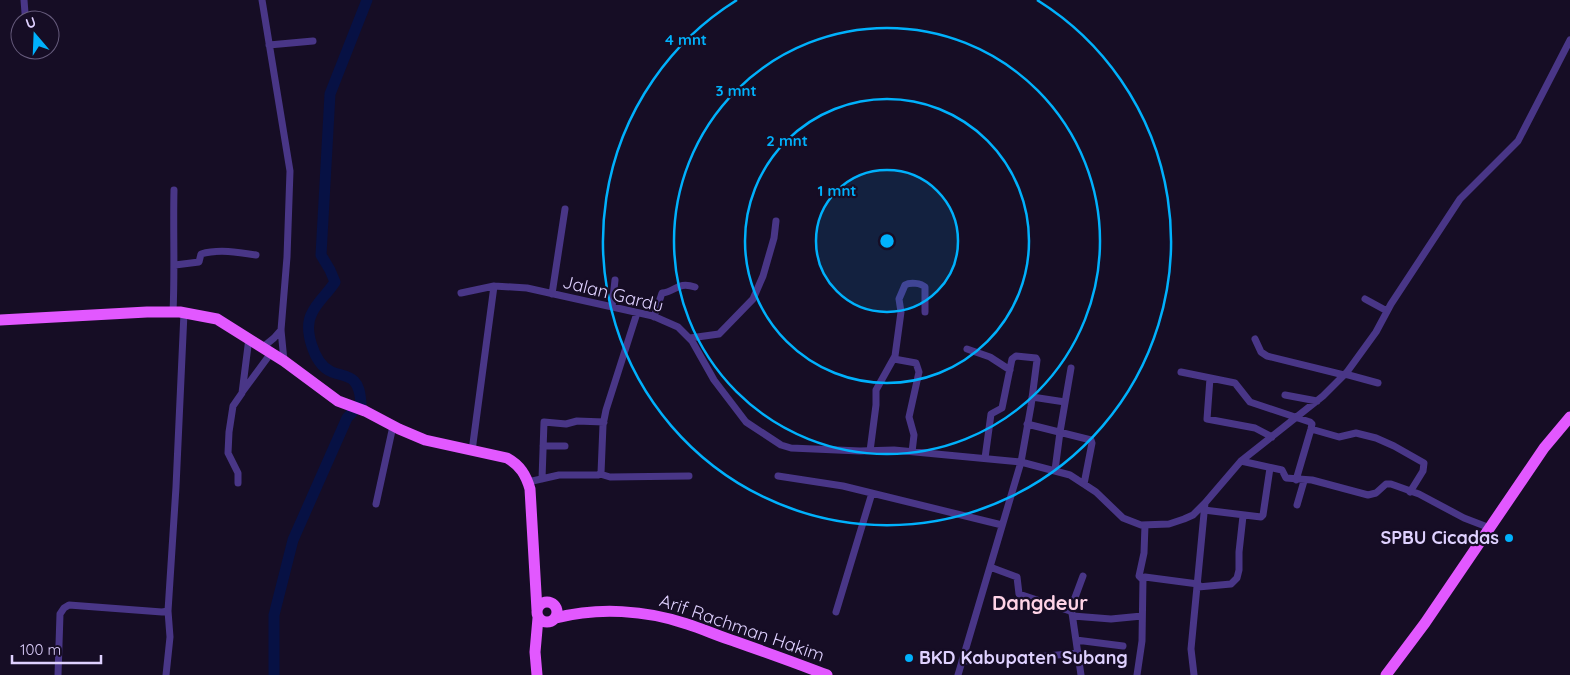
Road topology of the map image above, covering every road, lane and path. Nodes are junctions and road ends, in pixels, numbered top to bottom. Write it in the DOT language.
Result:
graph roads {
  1 [pos="262,0"];
  2 [pos="313,40"];
  3 [pos="1570,40"];
  4 [pos="269,45"];
  5 [pos="174,190"];
  6 [pos="565,209"];
  7 [pos="776,221"];
  8 [pos="256,255"];
  9 [pos="175,265"];
  10 [pos="615,280"];
  11 [pos="494,286"];
  12 [pos="695,288"];
  13 [pos="462,294"];
  14 [pos="552,294"];
  15 [pos="1365,299"];
  16 [pos="612,307"];
  17 [pos="178,312"];
  18 [pos="924,312"];
  19 [pos="1388,312"];
  20 [pos="637,313"];
  21 [pos="654,317"];
  22 [pos="0,320"];
  23 [pos="281,330"];
  24 [pos="249,338"];
  25 [pos="690,338"];
  26 [pos="1255,339"];
  27 [pos="967,349"];
  28 [pos="267,350"];
  29 [pos="894,359"];
  30 [pos="284,361"];
  31 [pos="1071,368"];
  32 [pos="1010,370"];
  33 [pos="1181,372"];
  34 [pos="1344,375"];
  35 [pos="1210,378"];
  36 [pos="1378,384"];
  37 [pos="242,393"];
  38 [pos="1284,395"];
  39 [pos="1032,397"];
  40 [pos="1317,401"];
  41 [pos="1065,402"];
  42 [pos="1297,416"];
  43 [pos="1570,417"];
  44 [pos="604,422"];
  45 [pos="1027,424"];
  46 [pos="393,426"];
  47 [pos="1311,429"];
  48 [pos="1060,432"];
  49 [pos="1272,437"];
  50 [pos="542,446"];
  51 [pos="565,446"];
  52 [pos="472,451"];
  53 [pos="870,451"];
  54 [pos="912,452"];
  55 [pos="984,458"];
  56 [pos="1241,461"];
  57 [pos="1019,466"];
  58 [pos="1270,468"];
  59 [pos="1055,470"];
  60 [pos="600,474"];
  61 [pos="689,476"];
  62 [pos="778,476"];
  63 [pos="542,479"];
  64 [pos="1300,480"];
  65 [pos="528,482"];
  66 [pos="238,483"];
  67 [pos="1084,484"];
  68 [pos="1410,492"];
  69 [pos="872,493"];
  70 [pos="376,504"];
  71 [pos="1297,505"];
  72 [pos="1204,507"];
  73 [pos="1244,516"];
  74 [pos="1002,525"];
  75 [pos="1146,525"];
  76 [pos="1490,528"];
  77 [pos="990,567"];
  78 [pos="1083,576"];
  79 [pos="1142,579"];
  80 [pos="1198,586"];
  81 [pos="540,610"];
  82 [pos="168,611"];
  83 [pos="836,612"];
  84 [pos="1071,614"];
  85 [pos="554,615"];
  86 [pos="1142,616"];
  87 [pos="536,639"];
  88 [pos="1076,640"];
  89 [pos="1123,646"];
  90 [pos="1078,653"];
  91 [pos="962,661"];
  92 [pos="58,675"];
  93 [pos="166,675"];
  94 [pos="537,675"];
  95 [pos="827,675"];
  96 [pos="958,675"];
  97 [pos="1081,675"];
  98 [pos="1137,675"];
  99 [pos="1194,675"];
  100 [pos="1386,675"];
  1 -- 4 [label="street"];
  2 -- 4 [label="street"];
  3 -- 19 [label="street"];
  4 -- 23 [label="street"];
  5 -- 9 [label="street"];
  6 -- 14 [label="street"];
  7 -- 25 [label="street"];
  8 -- 9 [label="street"];
  9 -- 17 [label="street"];
  10 -- 16 [label="street"];
  11 -- 13 [label="street, Jalan Gardu"];
  11 -- 14 [label="street, Jalan Gardu"];
  11 -- 52 [label="street"];
  12 -- 21 [label="street"];
  14 -- 16 [label="street, Jalan Gardu"];
  15 -- 19 [label="street"];
  16 -- 20 [label="street, Jalan Gardu"];
  17 -- 22 [label="main road"];
  17 -- 24 [label="main road"];
  17 -- 82 [label="street"];
  18 -- 29 [label="street"];
  19 -- 34 [label="street"];
  20 -- 21 [label="street, Jalan Gardu"];
  20 -- 44 [label="street"];
  21 -- 25 [label="street, Jalan Gardu"];
  23 -- 28 [label="street"];
  23 -- 30 [label="street"];
  24 -- 28 [label="main road"];
  24 -- 37 [label="street"];
  25 -- 53 [label="street, Jalan Gardu"];
  26 -- 34 [label="street"];
  27 -- 32 [label="street"];
  28 -- 30 [label="main road"];
  28 -- 37 [label="street"];
  29 -- 53 [label="street"];
  29 -- 54 [label="street"];
  30 -- 46 [label="main road"];
  31 -- 41 [label="street"];
  32 -- 39 [label="street"];
  32 -- 55 [label="street"];
  33 -- 35 [label="street"];
  34 -- 36 [label="street"];
  34 -- 40 [label="street"];
  35 -- 42 [label="street"];
  35 -- 49 [label="street"];
  37 -- 66 [label="street"];
  38 -- 40 [label="street"];
  39 -- 41 [label="street"];
  39 -- 45 [label="street"];
  40 -- 42 [label="street"];
  41 -- 48 [label="street"];
  42 -- 47 [label="street"];
  42 -- 49 [label="street"];
  43 -- 76 [label="main road"];
  44 -- 50 [label="street"];
  44 -- 60 [label="street"];
  45 -- 48 [label="street"];
  45 -- 57 [label="street"];
  46 -- 52 [label="main road"];
  46 -- 70 [label="street"];
  47 -- 64 [label="street"];
  47 -- 68 [label="street"];
  48 -- 59 [label="street"];
  48 -- 67 [label="street"];
  49 -- 56 [label="street"];
  50 -- 51 [label="street"];
  50 -- 63 [label="street"];
  52 -- 65 [label="main road"];
  53 -- 54 [label="street, Jalan Gardu"];
  54 -- 55 [label="street, Jalan Gardu"];
  55 -- 57 [label="street, Jalan Gardu"];
  56 -- 58 [label="street"];
  56 -- 72 [label="street"];
  57 -- 59 [label="street, Jalan Gardu"];
  57 -- 74 [label="street"];
  58 -- 64 [label="street"];
  58 -- 73 [label="street"];
  59 -- 67 [label="street, Jalan Gardu"];
  60 -- 61 [label="street"];
  60 -- 63 [label="street"];
  62 -- 69 [label="street"];
  63 -- 65 [label="street"];
  64 -- 68 [label="street"];
  64 -- 71 [label="street"];
  65 -- 81 [label="main road"];
  67 -- 75 [label="street, Jalan Gardu"];
  68 -- 76 [label="street"];
  69 -- 74 [label="street"];
  69 -- 83 [label="street"];
  72 -- 73 [label="street"];
  72 -- 75 [label="street"];
  72 -- 80 [label="street"];
  73 -- 80 [label="street"];
  74 -- 77 [label="street"];
  75 -- 79 [label="street"];
  76 -- 100 [label="main road"];
  77 -- 84 [label="street"];
  77 -- 91 [label="street"];
  78 -- 84 [label="street"];
  79 -- 80 [label="street"];
  79 -- 86 [label="street"];
  80 -- 99 [label="street"];
  81 -- 85 [label="main road"];
  81 -- 85 [label="main road"];
  81 -- 87 [label="main road"];
  82 -- 92 [label="street"];
  82 -- 93 [label="street"];
  84 -- 86 [label="street"];
  84 -- 88 [label="street"];
  85 -- 87 [label="main road"];
  85 -- 95 [label="main road, Arif Rachman Hakim"];
  86 -- 98 [label="street"];
  87 -- 94 [label="main road"];
  88 -- 89 [label="street"];
  88 -- 90 [label="street"];
  90 -- 91 [label="street"];
  90 -- 97 [label="street"];
  91 -- 96 [label="street"];
}
